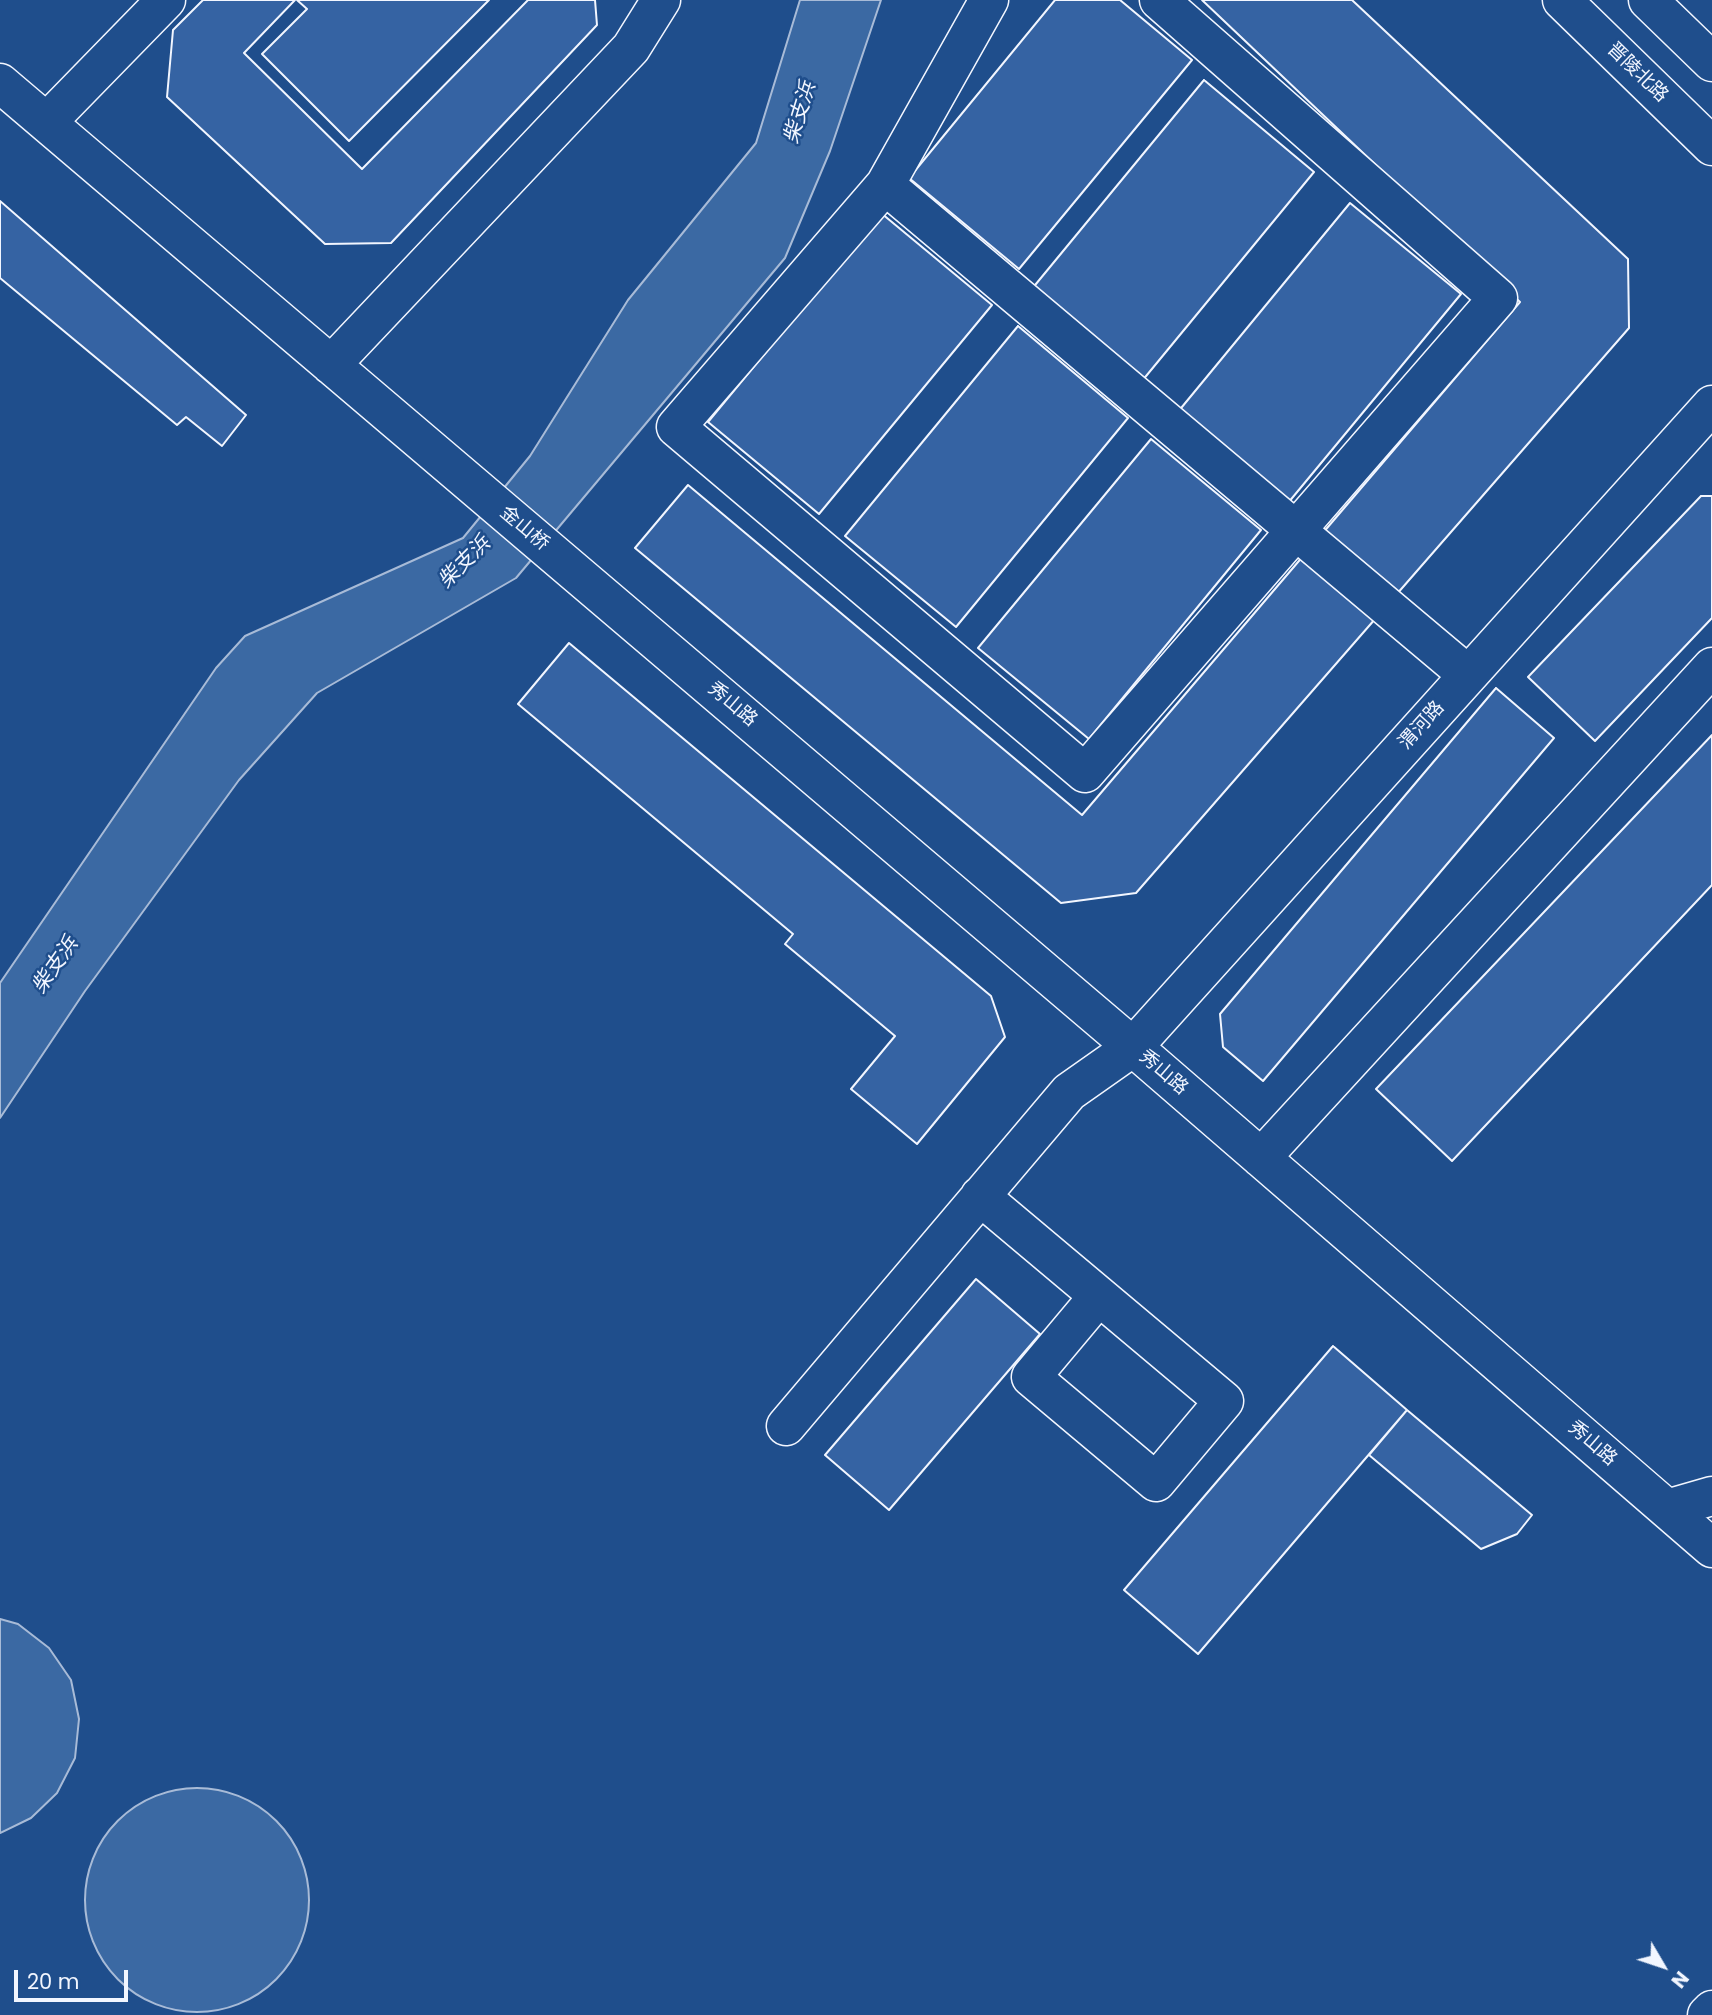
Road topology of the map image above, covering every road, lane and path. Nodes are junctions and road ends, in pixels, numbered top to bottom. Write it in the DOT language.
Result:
graph roads {
  1 [pos="166,0"];
  2 [pos="661,0"];
  3 [pos="989,0"];
  4 [pos="1160,0"];
  5 [pos="1562,0"];
  6 [pos="1648,0"];
  7 [pos="1712,62"];
  8 [pos="0,83"];
  9 [pos="47,122"];
  10 [pos="1712,146"];
  11 [pos="885,185"];
  12 [pos="331,365"];
  13 [pos="1708,417"];
  14 [pos="1296,530"];
  15 [pos="611,602"];
  16 [pos="1712,667"];
  17 [pos="1468,675"];
  18 [pos="1133,1047"];
  19 [pos="1261,1158"];
  20 [pos="980,1196"];
  21 [pos="1098,1297"];
  22 [pos="786,1426"];
  23 [pos="1712,1496"];
  24 [pos="1667,1509"];
  25 [pos="1712,1548"];
  26 [pos="1712,2010"];
  27 [pos="1707,2015"];
  1 -- 9 [label="street"];
  2 -- 12 [label="street"];
  3 -- 11 [label="street"];
  4 -- 14 [label="street"];
  5 -- 10 [label="street, 晋陵北路"];
  6 -- 7 [label="street"];
  8 -- 9 [label="street, 金山桥"];
  9 -- 12 [label="street, 金山桥"];
  11 -- 14 [label="street"];
  11 -- 14 [label="street"];
  12 -- 15 [label="street, 金山桥"];
  13 -- 17 [label="street, 渭河路"];
  14 -- 17 [label="street"];
  15 -- 18 [label="street, 秀山路"];
  16 -- 19 [label="street"];
  17 -- 18 [label="street, 渭河路"];
  18 -- 19 [label="street, 秀山路"];
  18 -- 20 [label="street, 渭河路"];
  19 -- 24 [label="street, 秀山路"];
  20 -- 21 [label="street"];
  20 -- 22 [label="street, 渭河路"];
  21 -- 21 [label="street"];
  23 -- 24 [label="street"];
  24 -- 25 [label="street, 秀山路"];
  26 -- 27 [label="street"];
}
